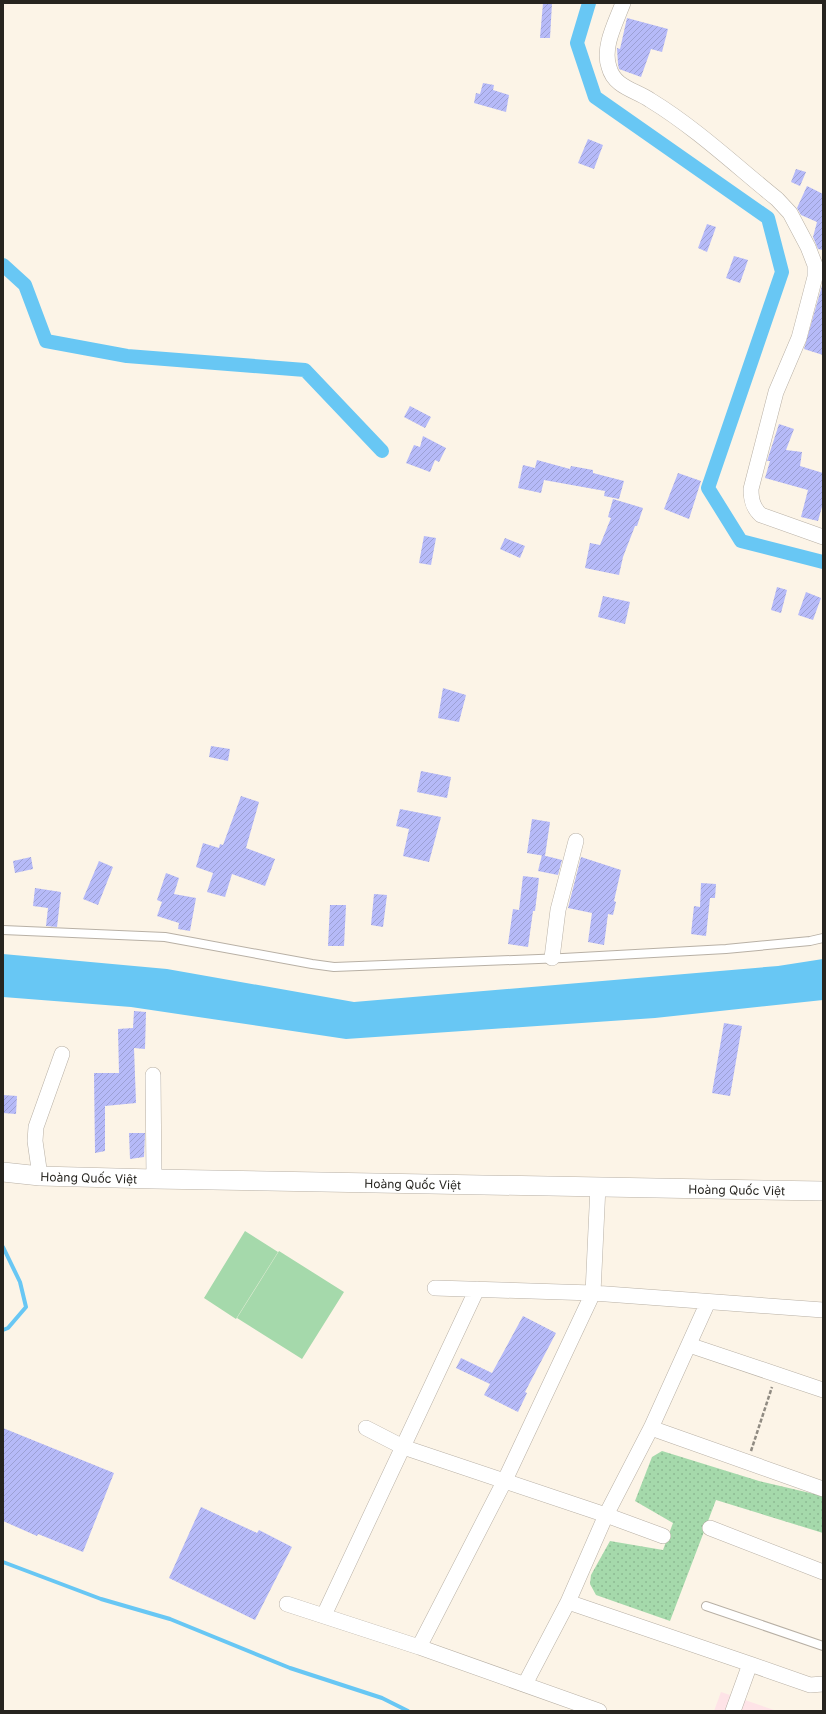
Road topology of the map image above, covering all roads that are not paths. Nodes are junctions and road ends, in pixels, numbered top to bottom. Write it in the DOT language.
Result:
graph roads {
  1 [pos="622,3"];
  2 [pos="823,537"];
  3 [pos="576,841"];
  4 [pos="3,930"];
  5 [pos="823,938"];
  6 [pos="552,958"];
  7 [pos="62,1054"];
  8 [pos="153,1075"];
  9 [pos="3,1172"];
  10 [pos="40,1176"];
  11 [pos="154,1179"];
  12 [pos="598,1186"];
  13 [pos="823,1191"];
  14 [pos="435,1288"];
  15 [pos="477,1289"];
  16 [pos="593,1293"];
  17 [pos="708,1302"];
  18 [pos="823,1310"];
  19 [pos="689,1345"];
  20 [pos="823,1390"];
  21 [pos="366,1428"];
  22 [pos="651,1428"];
  23 [pos="403,1447"];
  24 [pos="505,1480"];
  25 [pos="823,1489"];
  26 [pos="606,1515"];
  27 [pos="710,1528"];
  28 [pos="663,1536"];
  29 [pos="823,1572"];
  30 [pos="568,1602"];
  31 [pos="287,1604"];
  32 [pos="706,1606"];
  33 [pos="324,1615"];
  34 [pos="823,1646"];
  35 [pos="419,1647"];
  36 [pos="750,1664"];
  37 [pos="525,1684"];
  38 [pos="823,1684"];
  39 [pos="599,1711"];
  40 [pos="733,1711"];
  1 -- 2 [label="street"];
  3 -- 6 [label="street"];
  4 -- 6 [label="lane"];
  5 -- 6 [label="lane"];
  7 -- 10 [label="street"];
  8 -- 11 [label="street"];
  9 -- 10 [label="street, Hoàng Quốc Việt"];
  10 -- 11 [label="street, Hoàng Quốc Việt"];
  11 -- 12 [label="street, Hoàng Quốc Việt"];
  12 -- 13 [label="street, Hoàng Quốc Việt"];
  12 -- 16 [label="street"];
  14 -- 15 [label="street"];
  15 -- 16 [label="street"];
  15 -- 23 [label="street"];
  16 -- 17 [label="street"];
  16 -- 24 [label="street"];
  17 -- 18 [label="street"];
  17 -- 19 [label="street"];
  19 -- 20 [label="street"];
  19 -- 22 [label="street"];
  21 -- 23 [label="street"];
  22 -- 25 [label="street"];
  22 -- 26 [label="street"];
  23 -- 24 [label="street"];
  23 -- 33 [label="street"];
  24 -- 26 [label="street"];
  24 -- 35 [label="street"];
  26 -- 28 [label="street"];
  26 -- 30 [label="street"];
  27 -- 29 [label="street"];
  30 -- 36 [label="street"];
  30 -- 37 [label="street"];
  31 -- 33 [label="street"];
  32 -- 34 [label="lane"];
  33 -- 35 [label="street"];
  35 -- 37 [label="street"];
  36 -- 38 [label="street"];
  36 -- 40 [label="street"];
  37 -- 39 [label="street"];
}
